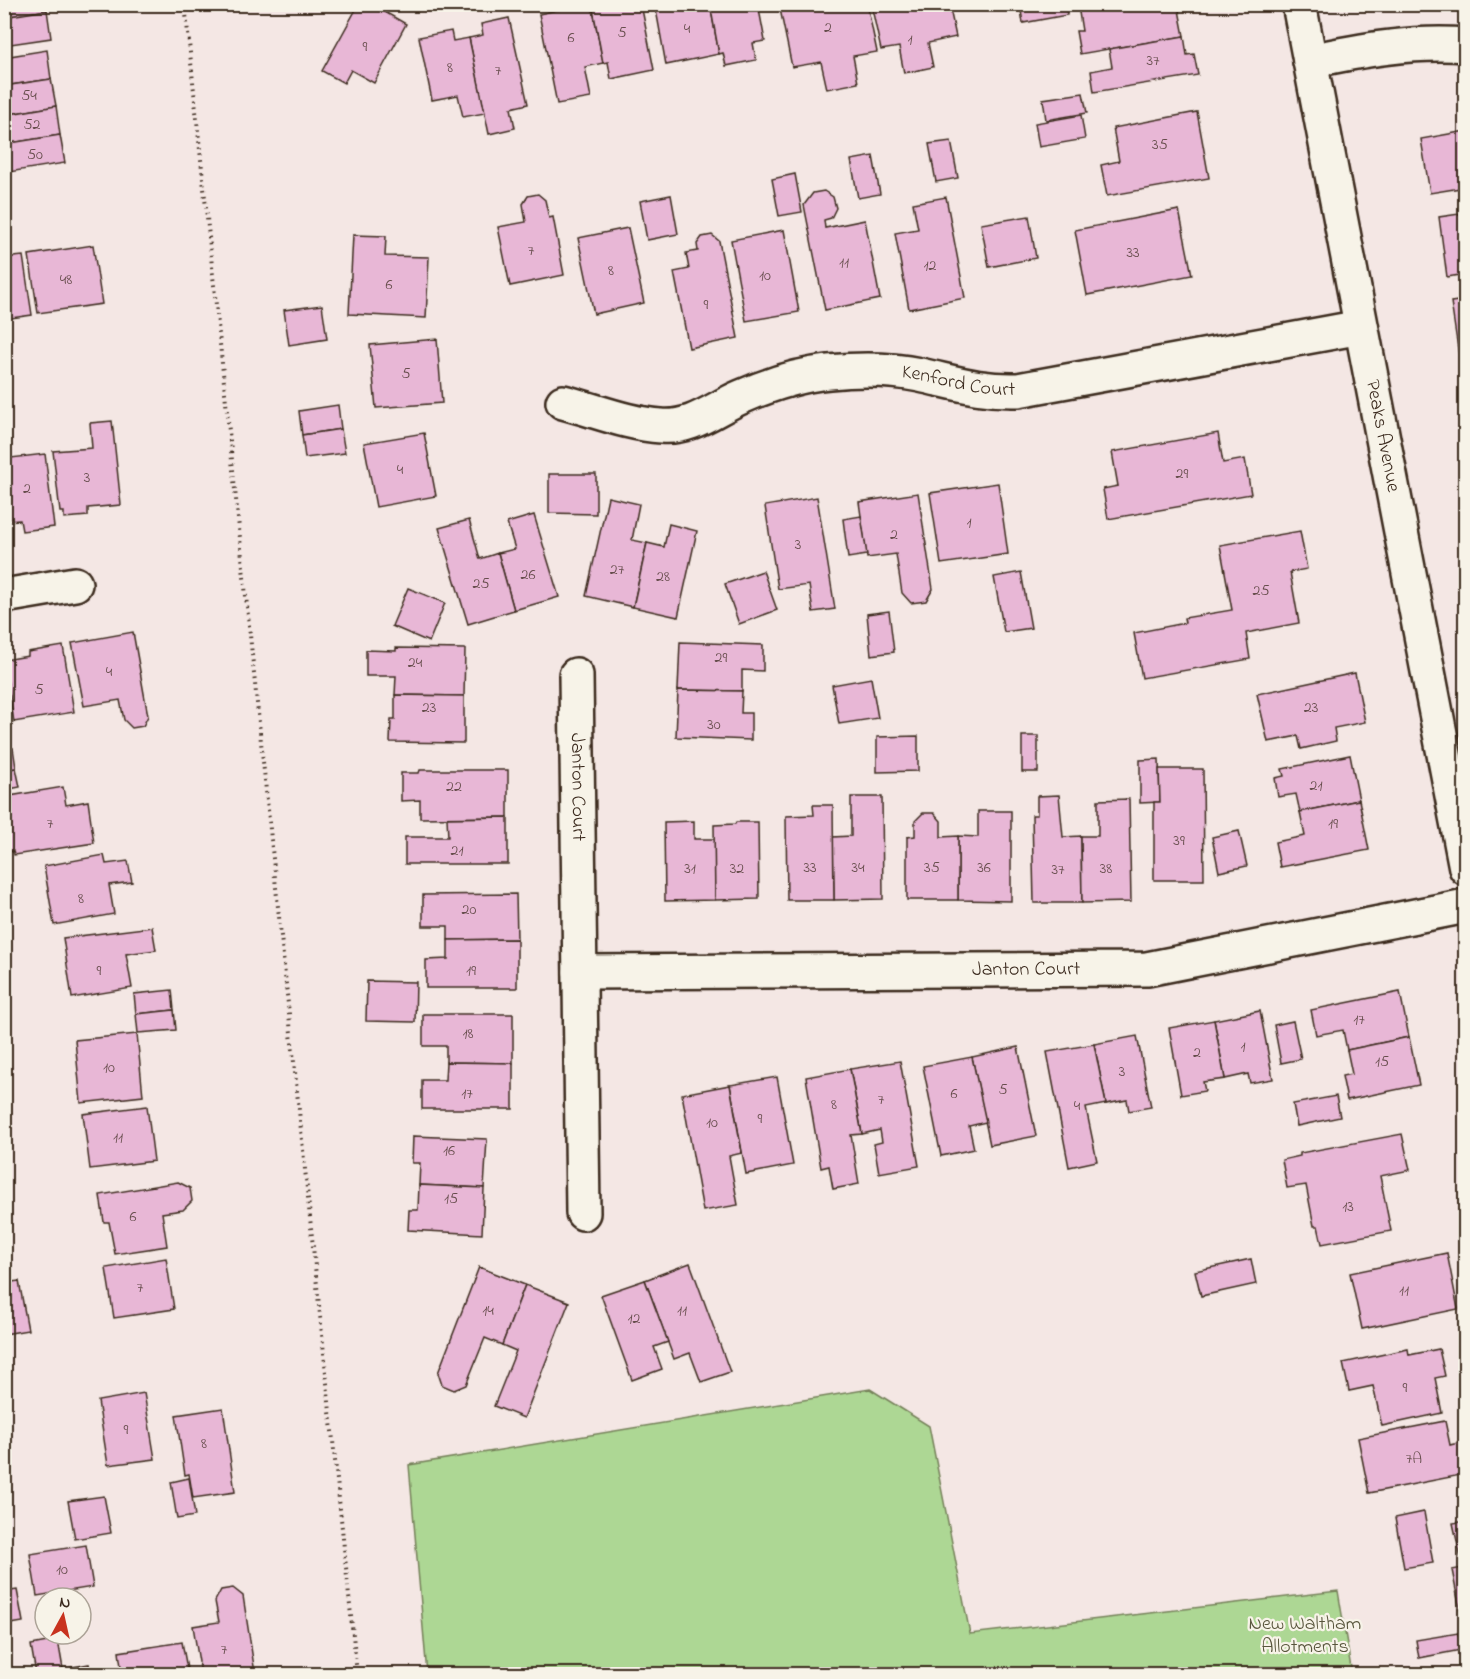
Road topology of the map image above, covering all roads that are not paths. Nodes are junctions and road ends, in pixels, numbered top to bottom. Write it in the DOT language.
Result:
graph roads {
  1 [pos="1299,4"];
  2 [pos="1466,45"];
  3 [pos="1310,61"];
  4 [pos="1361,327"];
  5 [pos="563,402"];
  6 [pos="75,585"];
  7 [pos="4,596"];
  8 [pos="576,675"];
  9 [pos="1466,868"];
  10 [pos="1466,906"];
  11 [pos="580,972"];
  12 [pos="583,1213"];
  1 -- 3 [label="street, Peaks Avenue"];
  2 -- 3 [label="street"];
  3 -- 4 [label="street, Peaks Avenue"];
  4 -- 5 [label="street, Kenford Court"];
  4 -- 9 [label="street, Peaks Avenue"];
  6 -- 7 [label="street"];
  8 -- 11 [label="street, Janton Court"];
  10 -- 11 [label="street, Janton Court"];
  11 -- 12 [label="street, Janton Court"];
}
